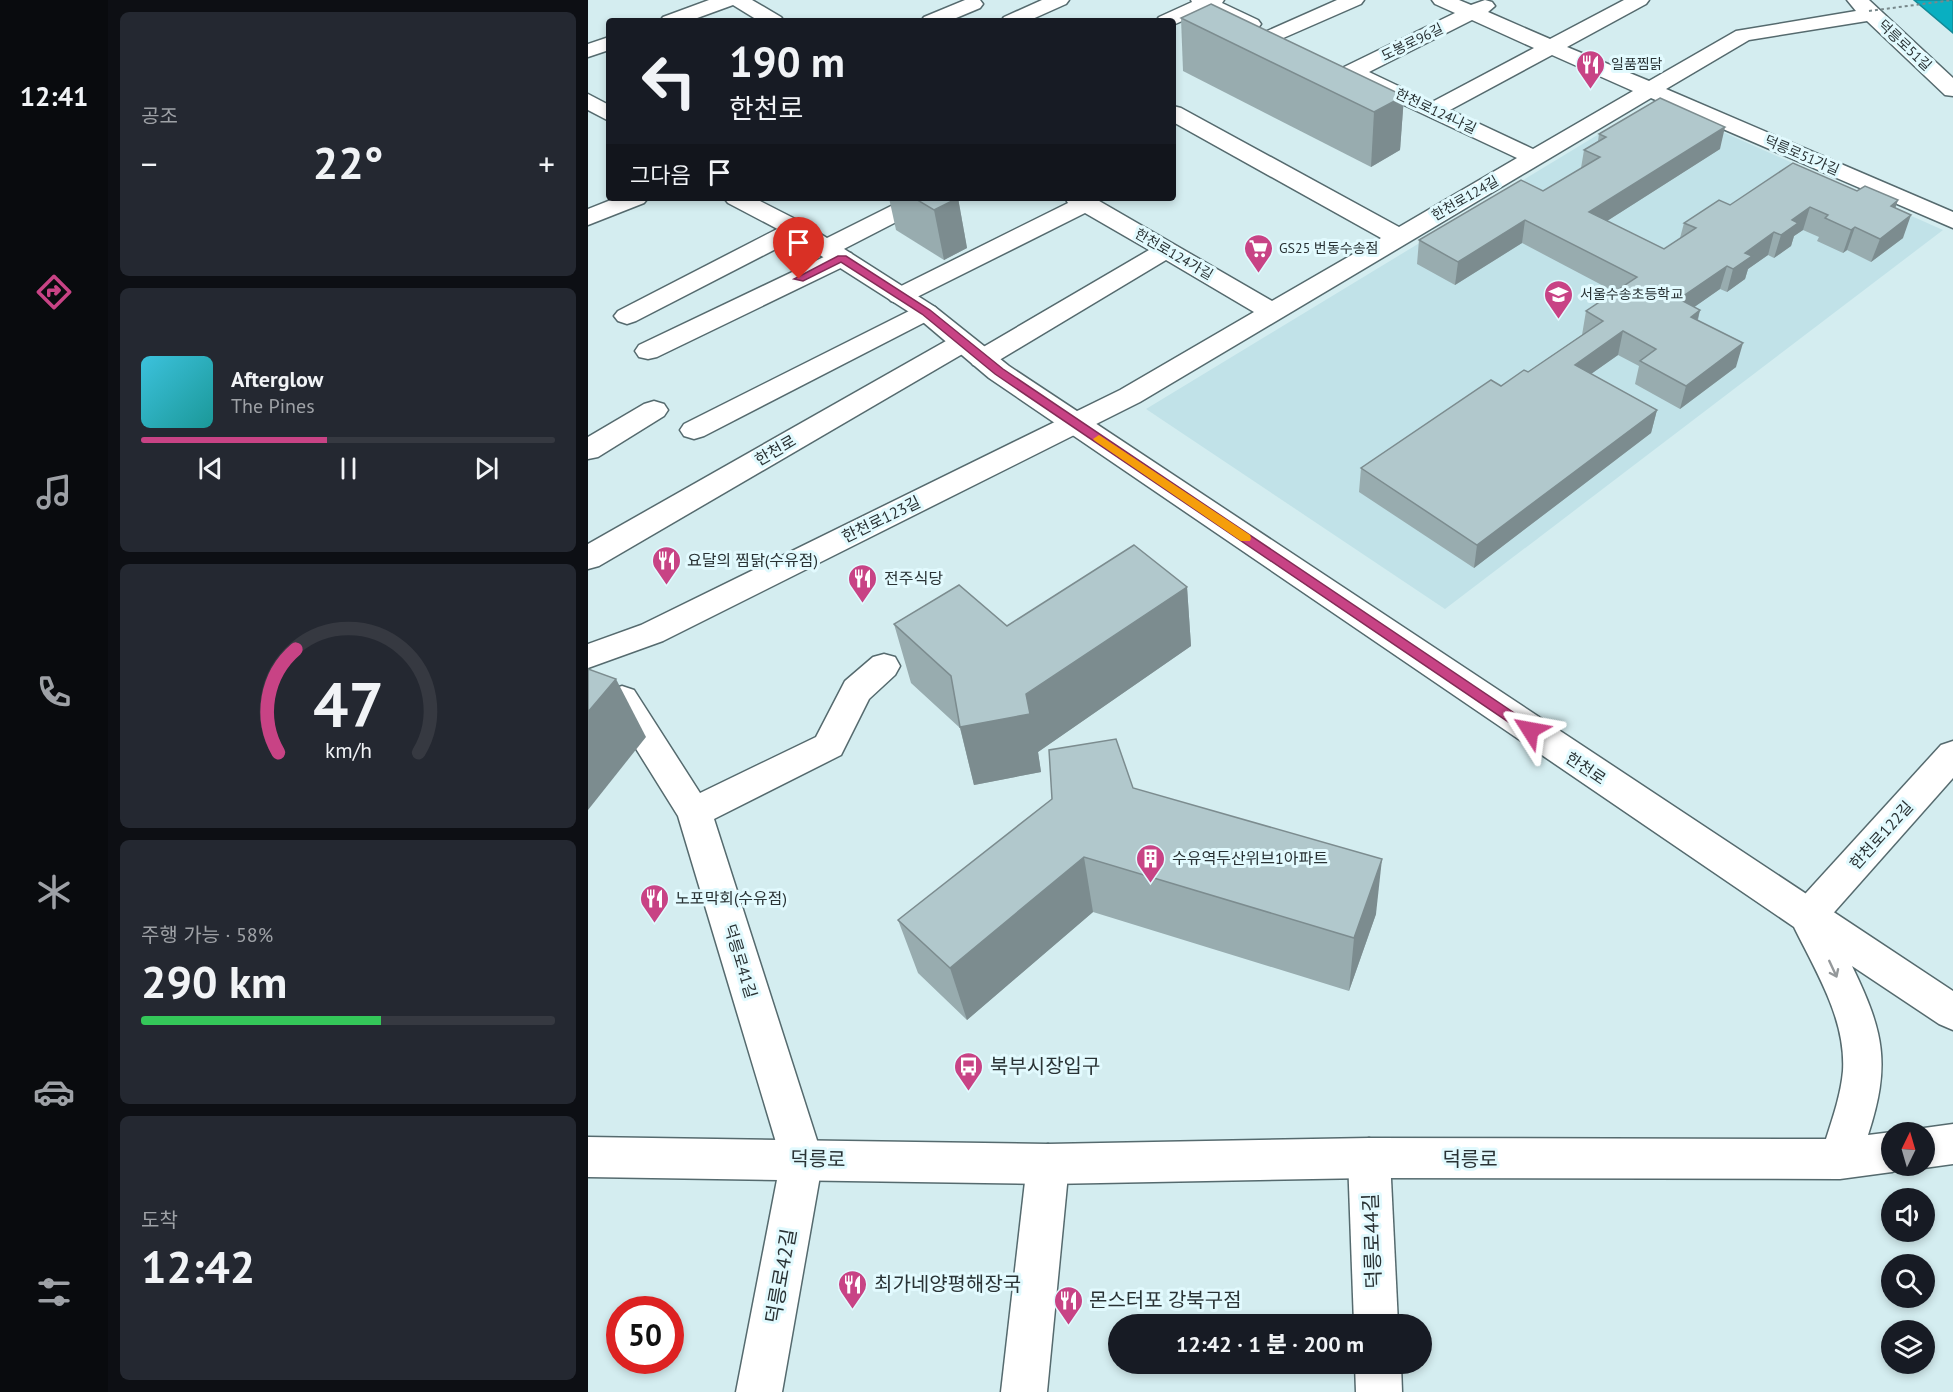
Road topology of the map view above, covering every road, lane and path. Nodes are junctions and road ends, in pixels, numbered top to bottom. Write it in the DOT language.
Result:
graph roads {
  1 [pos="728,0"];
  2 [pos="738,0"];
  3 [pos="1059,0"];
  4 [pos="1354,0"];
  5 [pos="1442,0"];
  6 [pos="1498,0"];
  7 [pos="1639,0"];
  8 [pos="1953,0"];
  9 [pos="1208,1"];
  10 [pos="1863,6"];
  11 [pos="990,12"];
  12 [pos="1472,13"];
  13 [pos="678,18"];
  14 [pos="769,18"];
  15 [pos="951,18"];
  16 [pos="1172,18"];
  17 [pos="1275,35"];
  18 [pos="606,44"];
  19 [pos="1550,46"];
  20 [pos="1304,49"];
  21 [pos="588,51"];
  22 [pos="1342,67"];
  23 [pos="1650,90"];
  24 [pos="1953,90"];
  25 [pos="588,101"];
  26 [pos="1433,110"];
  27 [pos="606,112"];
  28 [pos="1176,115"];
  29 [pos="1534,158"];
  30 [pos="629,201"];
  31 [pos="742,201"];
  32 [pos="920,201"];
  33 [pos="1082,201"];
  34 [pos="588,218"];
  35 [pos="1953,221"];
  36 [pos="796,229"];
  37 [pos="1398,237"];
  38 [pos="1166,250"];
  39 [pos="834,253"];
  40 [pos="900,296"];
  41 [pos="1271,311"];
  42 [pos="926,312"];
  43 [pos="627,316"];
  44 [pos="648,351"];
  45 [pos="972,351"];
  46 [pos="654,410"];
  47 [pos="1075,423"];
  48 [pos="694,430"];
  49 [pos="588,450"];
  50 [pos="588,558"];
  51 [pos="590,653"];
  52 [pos="884,666"];
  53 [pos="1953,754"];
  54 [pos="694,812"];
  55 [pos="1808,916"];
  56 [pos="1953,1012"];
  57 [pos="1953,1144"];
  58 [pos="1935,1146"];
  59 [pos="1881,1153"];
  60 [pos="588,1157"];
  61 [pos="1369,1158"];
  62 [pos="802,1159"];
  63 [pos="1840,1159"];
  64 [pos="1048,1164"];
  65 [pos="1376,1314"];
  66 [pos="1378,1374"];
  67 [pos="759,1392"];
  68 [pos="1024,1392"];
  69 [pos="1379,1392"];
  1 -- 13 [label="street"];
  2 -- 14 [label="street"];
  3 -- 11 [label="street"];
  4 -- 17 [label="street"];
  5 -- 12 [label="street, 도봉로96길"];
  6 -- 12 [label="street, 도봉로96길"];
  7 -- 19 [label="street"];
  8 -- 10 [label="path, bridge"];
  9 -- 16 [label="street"];
  9 -- 17 [label="street"];
  10 -- 23 [label="street, 한천로124길"];
  10 -- 24 [label="street, 덕릉로51길"];
  11 -- 15 [label="street"];
  12 -- 19 [label="street, 도봉로96길"];
  12 -- 22 [label="street, 도봉로96길"];
  17 -- 20 [label="street"];
  18 -- 21 [label="street"];
  19 -- 23 [label="street, 도봉로96길"];
  19 -- 26 [label="street"];
  22 -- 26 [label="street, 한천로124나길"];
  23 -- 29 [label="street, 한천로124길"];
  23 -- 35 [label="street, 덕릉로51가길"];
  25 -- 27 [label="street"];
  26 -- 29 [label="street, 한천로124나길"];
  28 -- 37 [label="street"];
  29 -- 37 [label="street, 한천로124길"];
  30 -- 34 [label="street"];
  31 -- 36 [label="street, 한천로"];
  32 -- 39 [label="street"];
  33 -- 38 [label="street, 한천로124가길"];
  33 -- 40 [label="street"];
  36 -- 39 [label="street, 한천로"];
  36 -- 43 [label="street"];
  37 -- 41 [label="street, 한천로124길"];
  38 -- 41 [label="street, 한천로124가길"];
  38 -- 45 [label="street, 한천로"];
  39 -- 40 [label="street, 한천로"];
  39 -- 44 [label="street"];
  40 -- 42 [label="street, 한천로"];
  41 -- 47 [label="street, 한천로124길"];
  42 -- 45 [label="street, 한천로"];
  42 -- 48 [label="street"];
  45 -- 47 [label="street, 한천로"];
  45 -- 50 [label="street, 한천로"];
  46 -- 49 [label="street"];
  47 -- 51 [label="street, 한천로123길"];
  47 -- 55 [label="street, 한천로"];
  51 -- 54 [label="street, 덕릉로41길"];
  52 -- 54 [label="street"];
  53 -- 55 [label="street, 한천로122길"];
  54 -- 62 [label="street, 덕릉로41길"];
  55 -- 56 [label="street, 한천로"];
  55 -- 63 [label="street, one-way"];
  57 -- 58 [label="street"];
  59 -- 63 [label="street, 덕릉로"];
  60 -- 62 [label="street, 덕릉로"];
  61 -- 63 [label="street, 덕릉로"];
  61 -- 64 [label="street, 덕릉로"];
  61 -- 65 [label="street, 덕릉로44길"];
  62 -- 64 [label="street, 덕릉로"];
  62 -- 67 [label="street, 덕릉로42길"];
  64 -- 68 [label="street"];
  66 -- 69 [label="street"];
}
